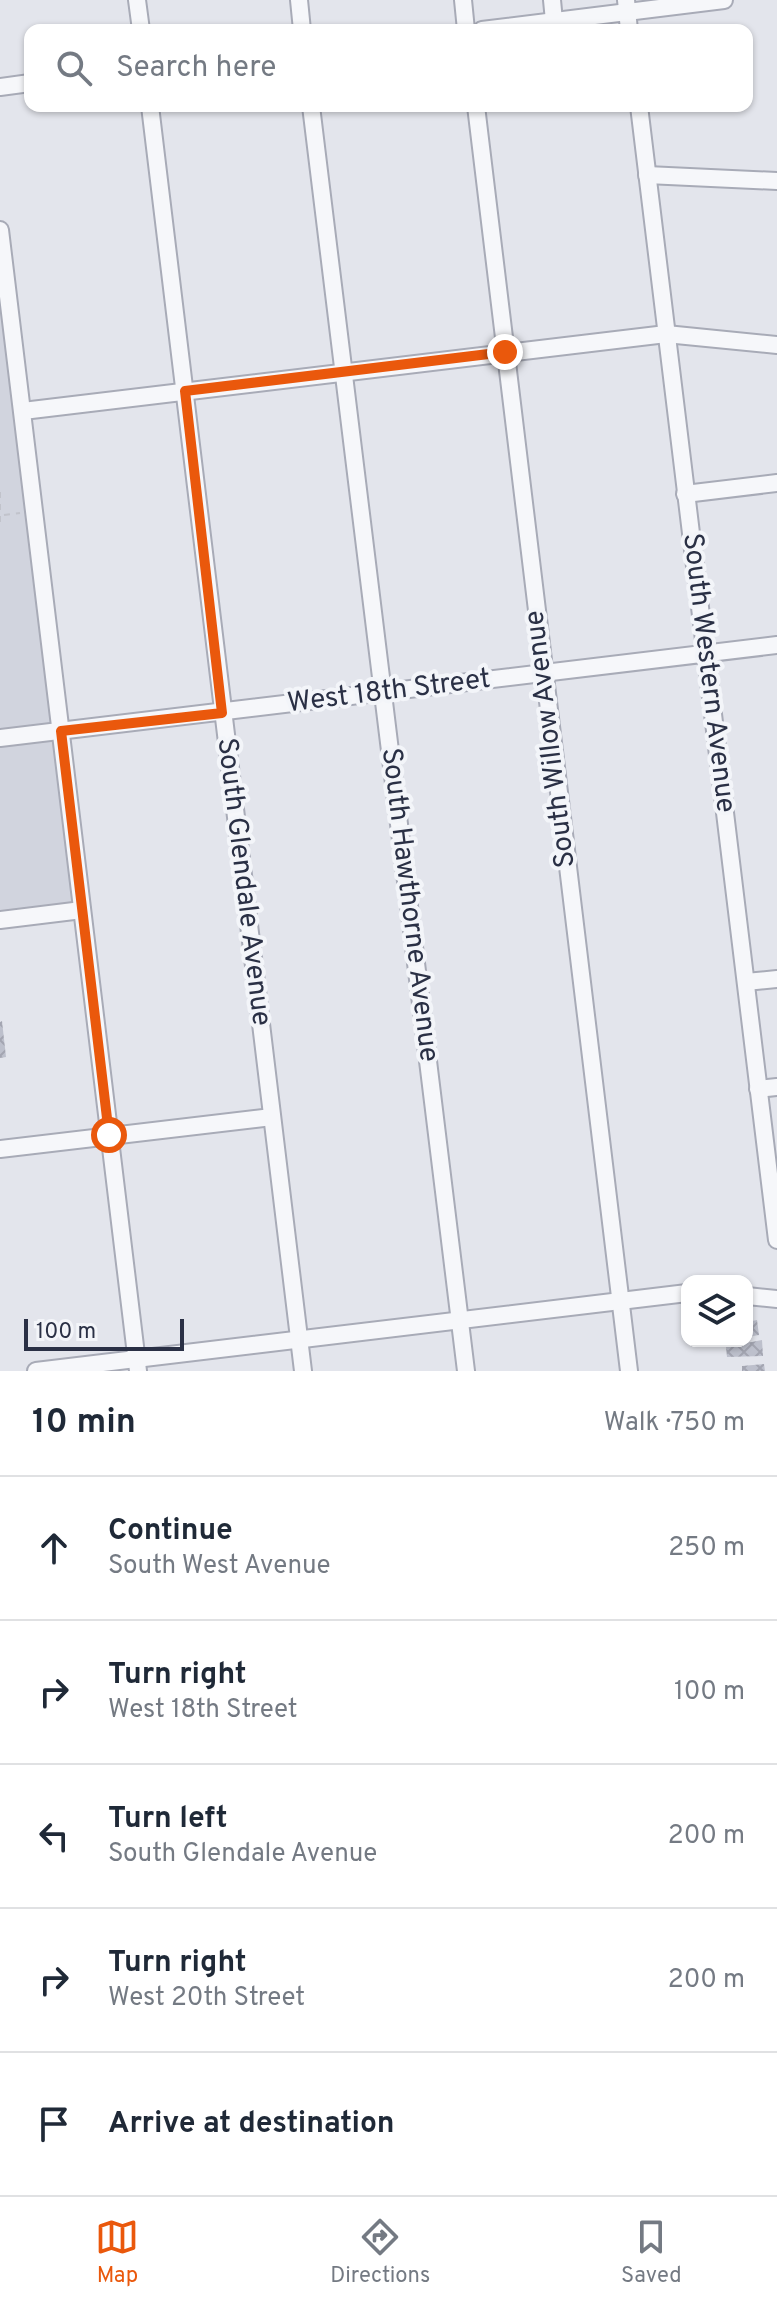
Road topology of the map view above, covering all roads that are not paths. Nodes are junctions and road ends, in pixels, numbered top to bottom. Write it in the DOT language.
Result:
graph roads {
  1 [pos="137,0"];
  2 [pos="299,0"];
  3 [pos="463,0"];
  4 [pos="552,0"];
  5 [pos="724,0"];
  6 [pos="626,6"];
  7 [pos="554,21"];
  8 [pos="140,24"];
  9 [pos="301,24"];
  10 [pos="465,24"];
  11 [pos="530,24"];
  12 [pos="24,84"];
  13 [pos="0,87"];
  14 [pos="151,112"];
  15 [pos="312,112"];
  16 [pos="477,112"];
  17 [pos="640,112"];
  18 [pos="647,175"];
  19 [pos="777,181"];
  20 [pos="0,230"];
  21 [pos="666,334"];
  22 [pos="777,345"];
  23 [pos="505,352"];
  24 [pos="343,371"];
  25 [pos="185,391"];
  26 [pos="23,411"];
  27 [pos="777,483"];
  28 [pos="685,494"];
  29 [pos="777,645"];
  30 [pos="705,654"];
  31 [pos="543,673"];
  32 [pos="383,693"];
  33 [pos="222,713"];
  34 [pos="61,731"];
  35 [pos="0,738"];
  36 [pos="82,910"];
  37 [pos="0,920"];
  38 [pos="777,979"];
  39 [pos="746,982"];
  40 [pos="777,1087"];
  41 [pos="758,1089"];
  42 [pos="272,1117"];
  43 [pos="109,1135"];
  44 [pos="0,1149"];
  45 [pos="777,1240"];
  46 [pos="681,1294"];
  47 [pos="753,1297"];
  48 [pos="777,1299"];
  49 [pos="621,1302"];
  50 [pos="460,1321"];
  51 [pos="299,1338"];
  52 [pos="138,1365"];
  53 [pos="36,1371"];
  54 [pos="303,1371"];
  55 [pos="466,1371"];
  56 [pos="629,1371"];
  1 -- 8 [label="street"];
  2 -- 9 [label="street"];
  3 -- 10 [label="street"];
  4 -- 7 [label="street"];
  5 -- 6 [label="street"];
  6 -- 7 [label="street"];
  7 -- 11 [label="street"];
  12 -- 13 [label="street"];
  14 -- 25 [label="street, South Glendale Avenue"];
  15 -- 24 [label="street, South Hawthorne Avenue"];
  16 -- 23 [label="street, South Willow Avenue"];
  17 -- 18 [label="street, South Western Avenue"];
  18 -- 19 [label="street"];
  18 -- 21 [label="street, South Western Avenue"];
  20 -- 26 [label="street"];
  21 -- 22 [label="street"];
  21 -- 23 [label="street"];
  21 -- 28 [label="street, South Western Avenue"];
  23 -- 24 [label="street"];
  23 -- 31 [label="street, South Willow Avenue"];
  24 -- 25 [label="street"];
  24 -- 32 [label="street, South Hawthorne Avenue"];
  25 -- 26 [label="street"];
  25 -- 33 [label="street, South Glendale Avenue"];
  26 -- 34 [label="street"];
  27 -- 28 [label="street"];
  28 -- 30 [label="street, South Western Avenue"];
  29 -- 30 [label="street, West 18th Street"];
  30 -- 31 [label="street, West 18th Street"];
  30 -- 39 [label="street, South Western Avenue"];
  31 -- 32 [label="street, West 18th Street"];
  31 -- 49 [label="street, South Willow Avenue"];
  32 -- 33 [label="street, West 18th Street"];
  32 -- 50 [label="street, South Hawthorne Avenue"];
  33 -- 34 [label="street, West 18th Street"];
  33 -- 42 [label="street, South Glendale Avenue"];
  34 -- 35 [label="street, West 18th Street"];
  34 -- 36 [label="street"];
  36 -- 37 [label="street"];
  36 -- 43 [label="street"];
  38 -- 39 [label="street"];
  39 -- 41 [label="street, South Western Avenue"];
  40 -- 41 [label="street"];
  41 -- 45 [label="street, South Western Avenue"];
  42 -- 43 [label="street"];
  42 -- 51 [label="street, South Glendale Avenue"];
  43 -- 44 [label="street"];
  43 -- 52 [label="street"];
  46 -- 49 [label="street"];
  47 -- 48 [label="street"];
  49 -- 50 [label="street"];
  49 -- 56 [label="street, South Willow Avenue"];
  50 -- 51 [label="street"];
  50 -- 55 [label="street, South Hawthorne Avenue"];
  51 -- 52 [label="street"];
  51 -- 54 [label="street, South Glendale Avenue"];
  52 -- 53 [label="street"];
}
